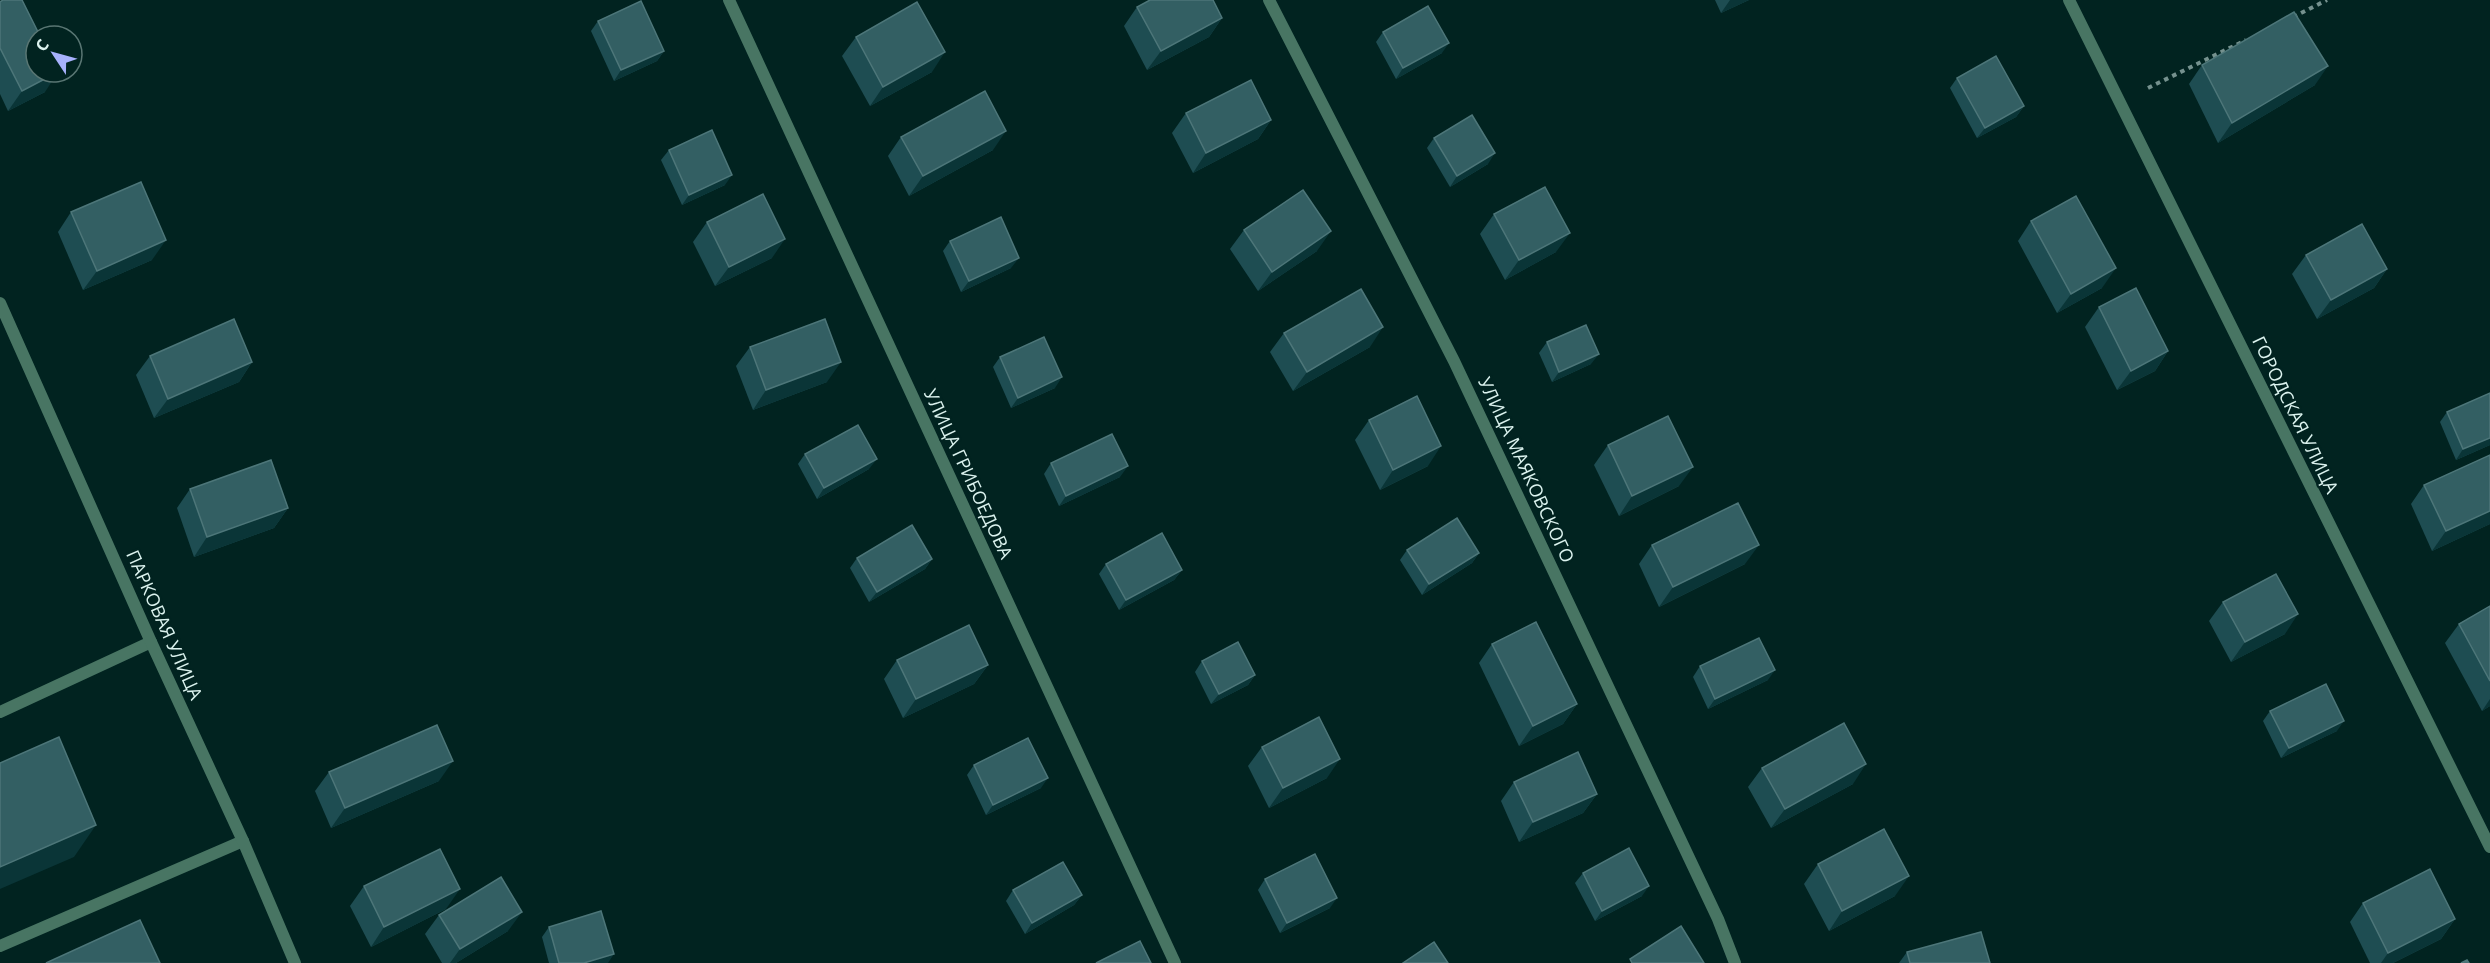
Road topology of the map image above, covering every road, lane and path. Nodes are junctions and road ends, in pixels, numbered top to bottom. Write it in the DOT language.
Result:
graph roads {
  1 [pos="729,0"];
  2 [pos="1269,0"];
  3 [pos="2068,0"];
  4 [pos="2327,0"];
  5 [pos="2286,20"];
  6 [pos="2255,36"];
  7 [pos="2119,102"];
  8 [pos="0,303"];
  9 [pos="151,642"];
  10 [pos="0,712"];
  11 [pos="243,841"];
  12 [pos="2490,847"];
  13 [pos="0,946"];
  14 [pos="295,963"];
  15 [pos="1176,963"];
  16 [pos="1735,963"];
  1 -- 15 [label="street, УЛИЦА ГРИБОЕДОВА"];
  2 -- 16 [label="street, УЛИЦА МАЯКОВСКОГО"];
  3 -- 7 [label="street, ГОРОДСКАЯ УЛИЦА"];
  4 -- 5 [label="path"];
  6 -- 7 [label="path"];
  7 -- 12 [label="street, ГОРОДСКАЯ УЛИЦА"];
  8 -- 9 [label="street, ПАРКОВАЯ УЛИЦА"];
  9 -- 10 [label="street"];
  9 -- 11 [label="street, ПАРКОВАЯ УЛИЦА"];
  11 -- 13 [label="street"];
  11 -- 14 [label="street, ПАРКОВАЯ УЛИЦА"];
}
